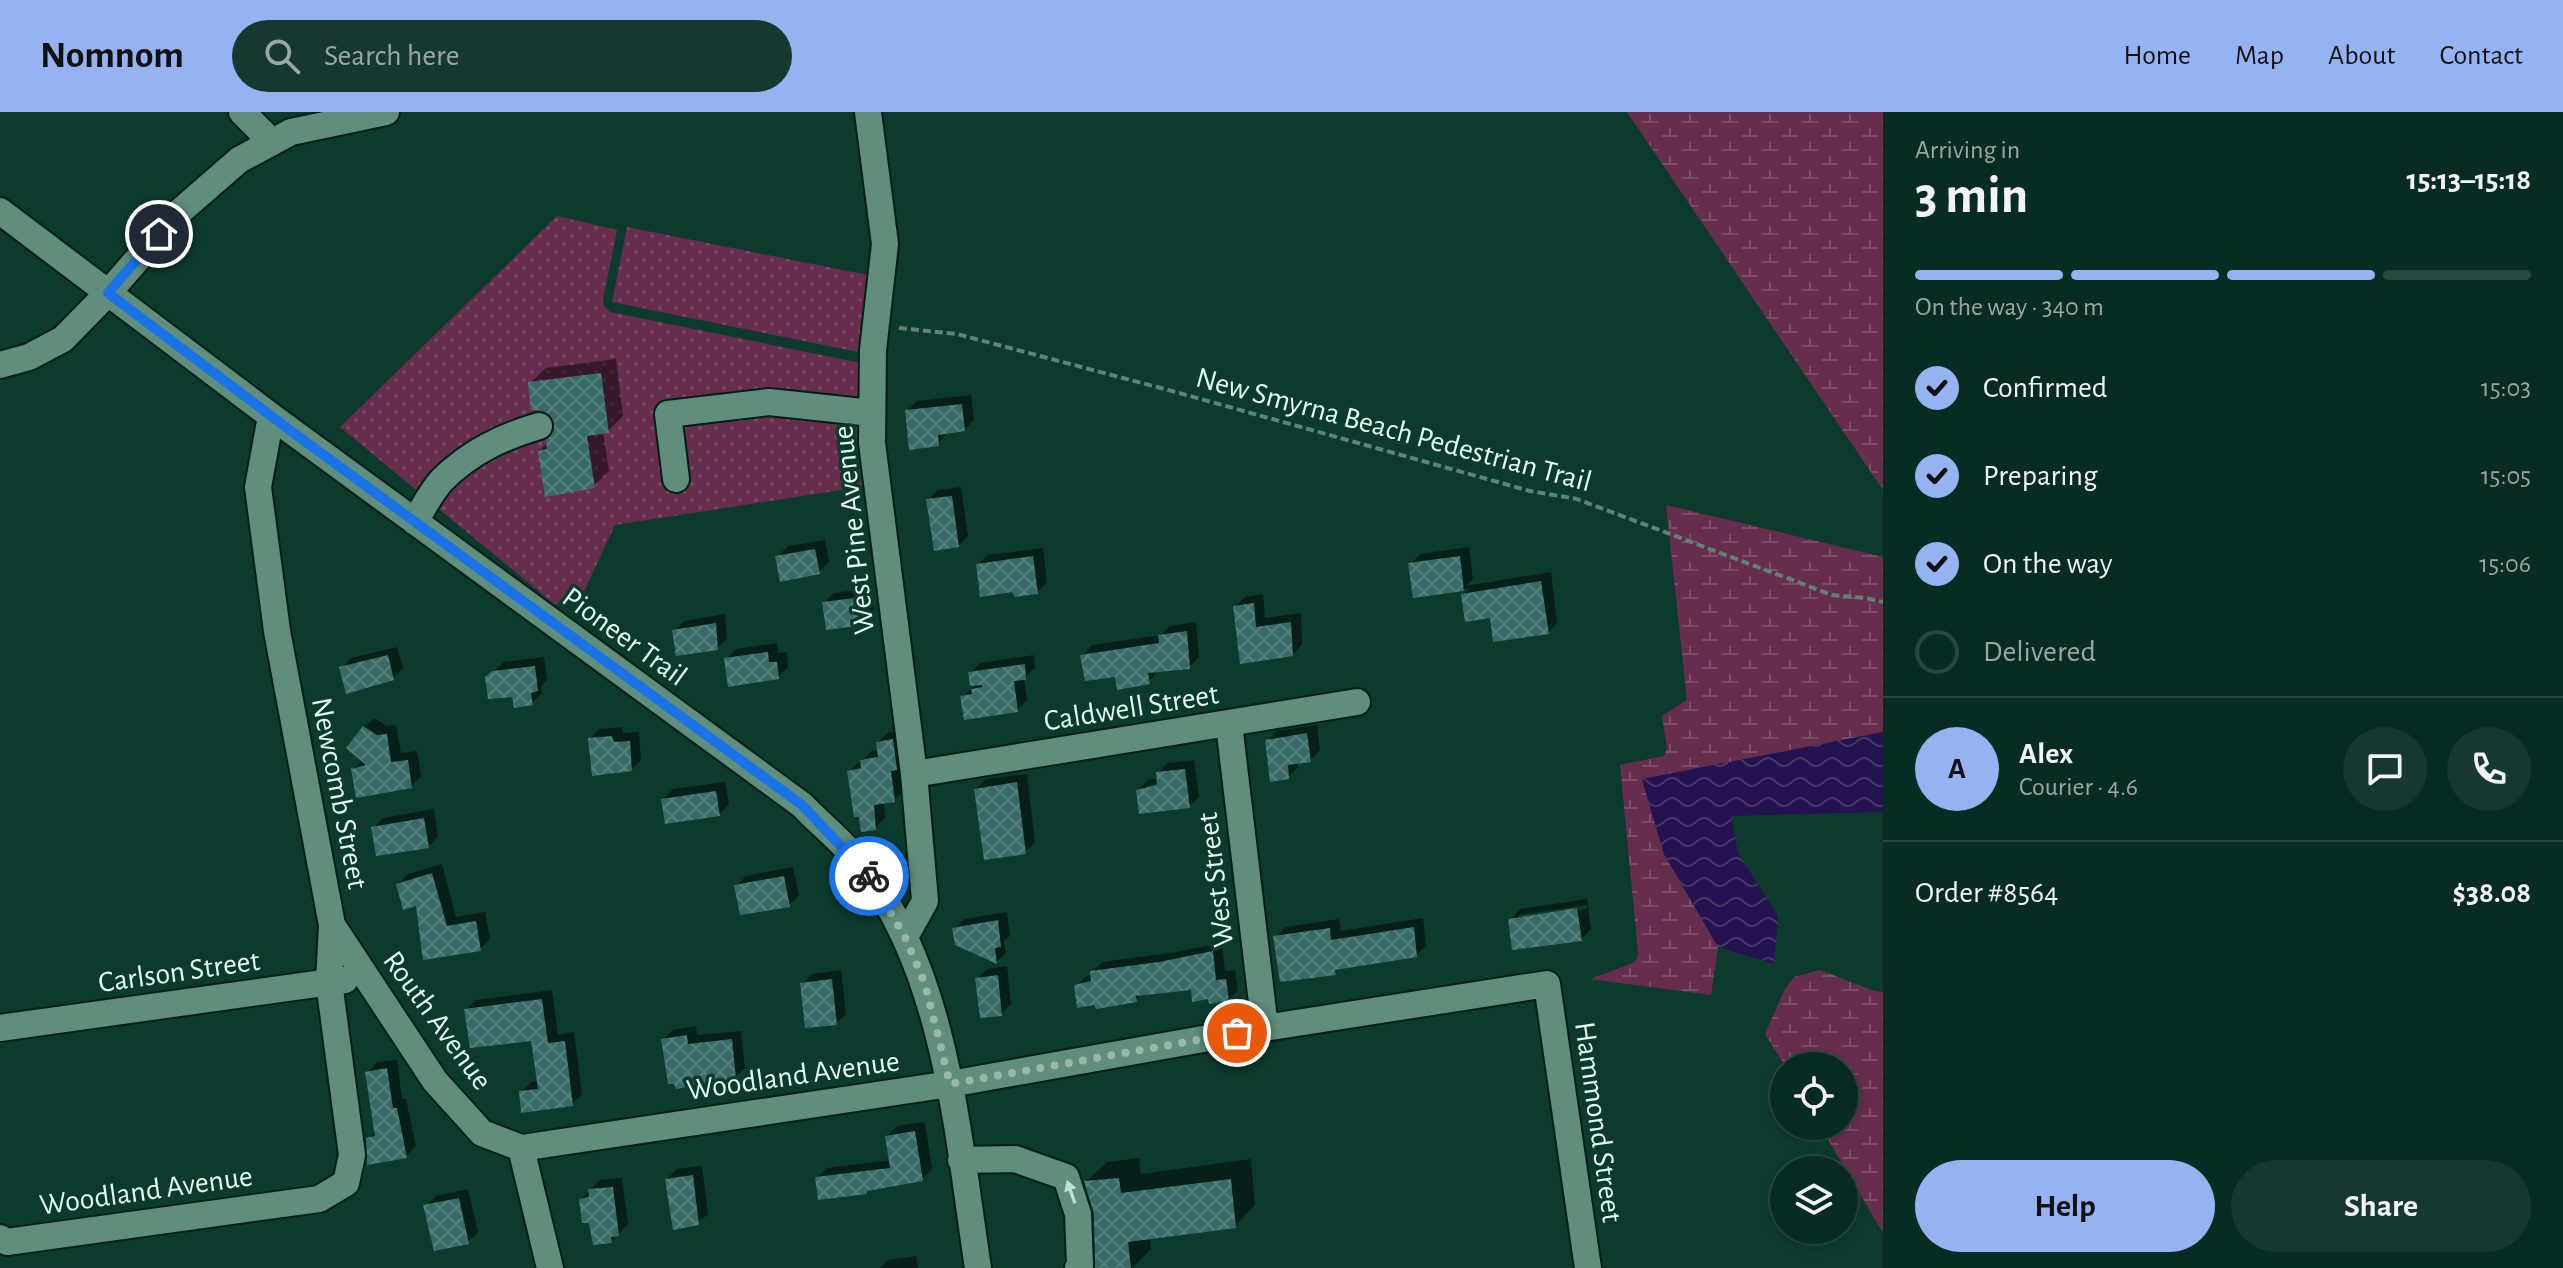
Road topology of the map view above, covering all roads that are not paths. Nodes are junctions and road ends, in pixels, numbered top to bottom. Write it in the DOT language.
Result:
graph roads {
  1 [pos="242,112"];
  2 [pos="386,112"];
  3 [pos="868,112"];
  4 [pos="272,142"];
  5 [pos="0,211"];
  6 [pos="108,293"];
  7 [pos="0,365"];
  8 [pos="872,413"];
  9 [pos="271,416"];
  10 [pos="539,426"];
  11 [pos="676,479"];
  12 [pos="415,522"];
  13 [pos="1357,702"];
  14 [pos="1229,724"];
  15 [pos="914,774"];
  16 [pos="332,925"];
  17 [pos="905,937"];
  18 [pos="366,977"];
  19 [pos="329,982"];
  20 [pos="1547,984"];
  21 [pos="0,1028"];
  22 [pos="1265,1028"];
  23 [pos="950,1084"];
  24 [pos="521,1148"];
  25 [pos="961,1160"];
  26 [pos="346,1183"];
  27 [pos="0,1238"];
  28 [pos="550,1268"];
  29 [pos="978,1268"];
  30 [pos="1078,1268"];
  31 [pos="1588,1268"];
  1 -- 4 [label="street"];
  2 -- 4 [label="street"];
  3 -- 8 [label="street, West Pine Avenue"];
  4 -- 6 [label="street"];
  5 -- 6 [label="street, Pioneer Trail"];
  6 -- 7 [label="street"];
  6 -- 9 [label="street, Pioneer Trail"];
  8 -- 11 [label="street"];
  8 -- 15 [label="street, West Pine Avenue"];
  9 -- 12 [label="street, Pioneer Trail"];
  9 -- 16 [label="street, Newcomb Street"];
  10 -- 12 [label="street"];
  12 -- 17 [label="street, Pioneer Trail"];
  13 -- 14 [label="street, Caldwell Street"];
  14 -- 15 [label="street, Caldwell Street"];
  14 -- 22 [label="street, West Street"];
  15 -- 17 [label="street, West Pine Avenue"];
  16 -- 18 [label="street, Routh Avenue"];
  16 -- 19 [label="street, Newcomb Street"];
  17 -- 23 [label="street, Pioneer Trail"];
  18 -- 19 [label="street, Carlson Street"];
  18 -- 24 [label="street, Routh Avenue"];
  19 -- 21 [label="street, Carlson Street"];
  19 -- 26 [label="street, Newcomb Street"];
  20 -- 22 [label="street, Woodland Avenue"];
  20 -- 31 [label="street, Hammond Street"];
  22 -- 23 [label="street, Woodland Avenue"];
  23 -- 24 [label="street, Woodland Avenue"];
  23 -- 25 [label="street, Pioneer Trail"];
  24 -- 28 [label="street"];
  25 -- 29 [label="street, Pioneer Trail"];
  30 -- 25 [label="street, one-way"];
  26 -- 27 [label="street, Woodland Avenue"];
}
